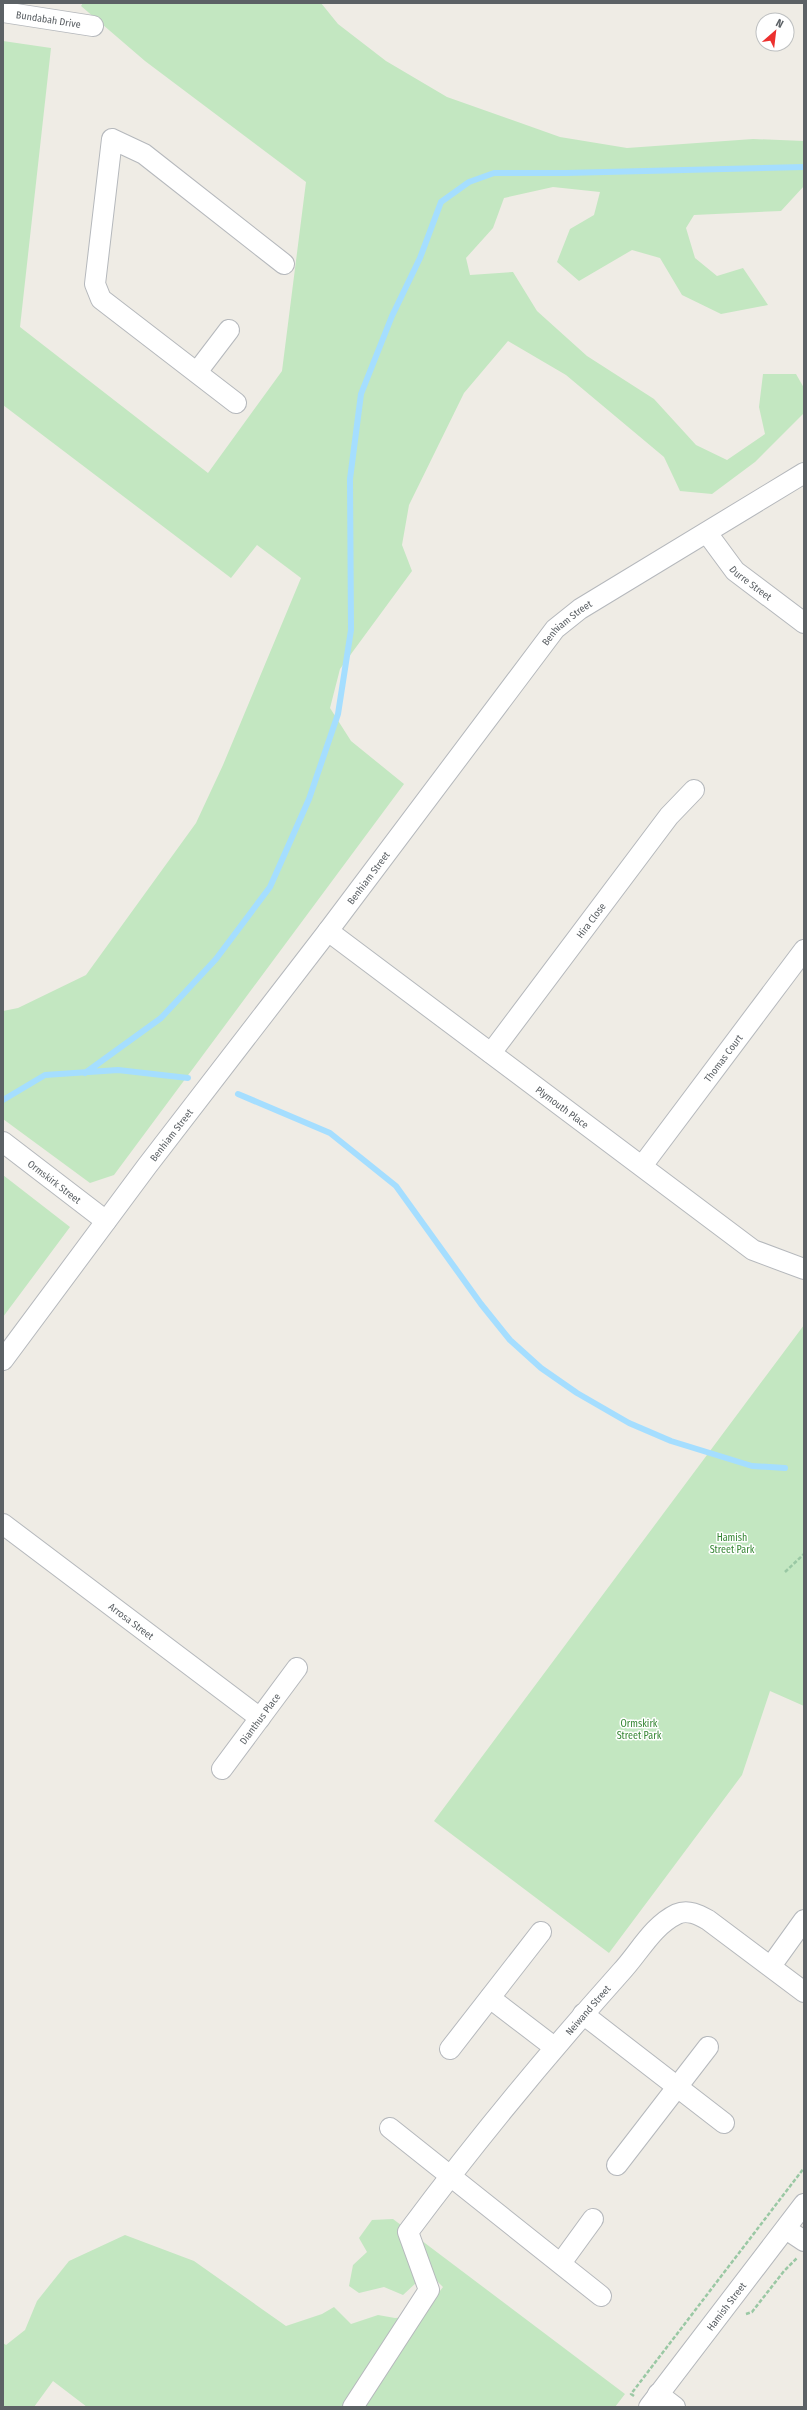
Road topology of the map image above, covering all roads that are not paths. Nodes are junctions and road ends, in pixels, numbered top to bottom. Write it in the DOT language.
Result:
graph roads {
  1 [pos="3,12"];
  2 [pos="93,26"];
  3 [pos="284,264"];
  4 [pos="229,330"];
  5 [pos="197,372"];
  6 [pos="236,403"];
  7 [pos="804,473"];
  8 [pos="707,533"];
  9 [pos="804,623"];
  10 [pos="694,790"];
  11 [pos="328,931"];
  12 [pos="804,950"];
  13 [pos="490,1053"];
  14 [pos="3,1142"];
  15 [pos="642,1166"];
  16 [pos="106,1221"];
  17 [pos="804,1269"];
  18 [pos="3,1360"];
  19 [pos="3,1524"];
  20 [pos="297,1668"];
  21 [pos="260,1718"];
  22 [pos="222,1769"];
  23 [pos="804,1920"];
  24 [pos="541,1932"];
  25 [pos="771,1966"];
  26 [pos="804,1992"];
  27 [pos="490,1998"];
  28 [pos="583,2014"];
  29 [pos="554,2047"];
  30 [pos="708,2047"];
  31 [pos="450,2049"];
  32 [pos="678,2087"];
  33 [pos="724,2123"];
  34 [pos="390,2128"];
  35 [pos="617,2165"];
  36 [pos="450,2176"];
  37 [pos="804,2204"];
  38 [pos="593,2219"];
  39 [pos="786,2229"];
  40 [pos="804,2241"];
  41 [pos="561,2263"];
  42 [pos="601,2296"];
  43 [pos="654,2401"];
  44 [pos="353,2407"];
  45 [pos="675,2407"];
  1 -- 2 [label="street, Bundabah Drive"];
  3 -- 5 [label="street"];
  4 -- 5 [label="street"];
  5 -- 6 [label="street"];
  7 -- 8 [label="street, Benhiam Street"];
  8 -- 9 [label="street, Durre Street"];
  8 -- 11 [label="street, Benhiam Street"];
  10 -- 13 [label="street, Hira Close"];
  11 -- 13 [label="street, Plymouth Place"];
  11 -- 16 [label="street, Benhiam Street"];
  12 -- 15 [label="street, Thomas Court"];
  13 -- 15 [label="street, Plymouth Place"];
  14 -- 16 [label="street, Ormskirk Street"];
  15 -- 17 [label="street, Plymouth Place"];
  16 -- 18 [label="street, Benhiam Street"];
  19 -- 21 [label="street, Arrosa Street"];
  20 -- 21 [label="street, Dianthus Place"];
  21 -- 22 [label="street, Dianthus Place"];
  23 -- 25 [label="street"];
  24 -- 27 [label="street"];
  25 -- 26 [label="street, Neiwand Street"];
  25 -- 28 [label="street, Neiwand Street"];
  27 -- 29 [label="street"];
  27 -- 31 [label="street"];
  28 -- 29 [label="street, Neiwand Street"];
  28 -- 32 [label="street"];
  29 -- 36 [label="street, Neiwand Street"];
  30 -- 32 [label="street"];
  32 -- 33 [label="street"];
  32 -- 35 [label="street"];
  34 -- 36 [label="street"];
  36 -- 41 [label="street"];
  36 -- 44 [label="street, Neiwand Street"];
  37 -- 39 [label="street, Hamish Street"];
  38 -- 41 [label="street"];
  39 -- 40 [label="street"];
  39 -- 43 [label="street, Hamish Street"];
  41 -- 42 [label="street"];
  43 -- 45 [label="street"];
}
